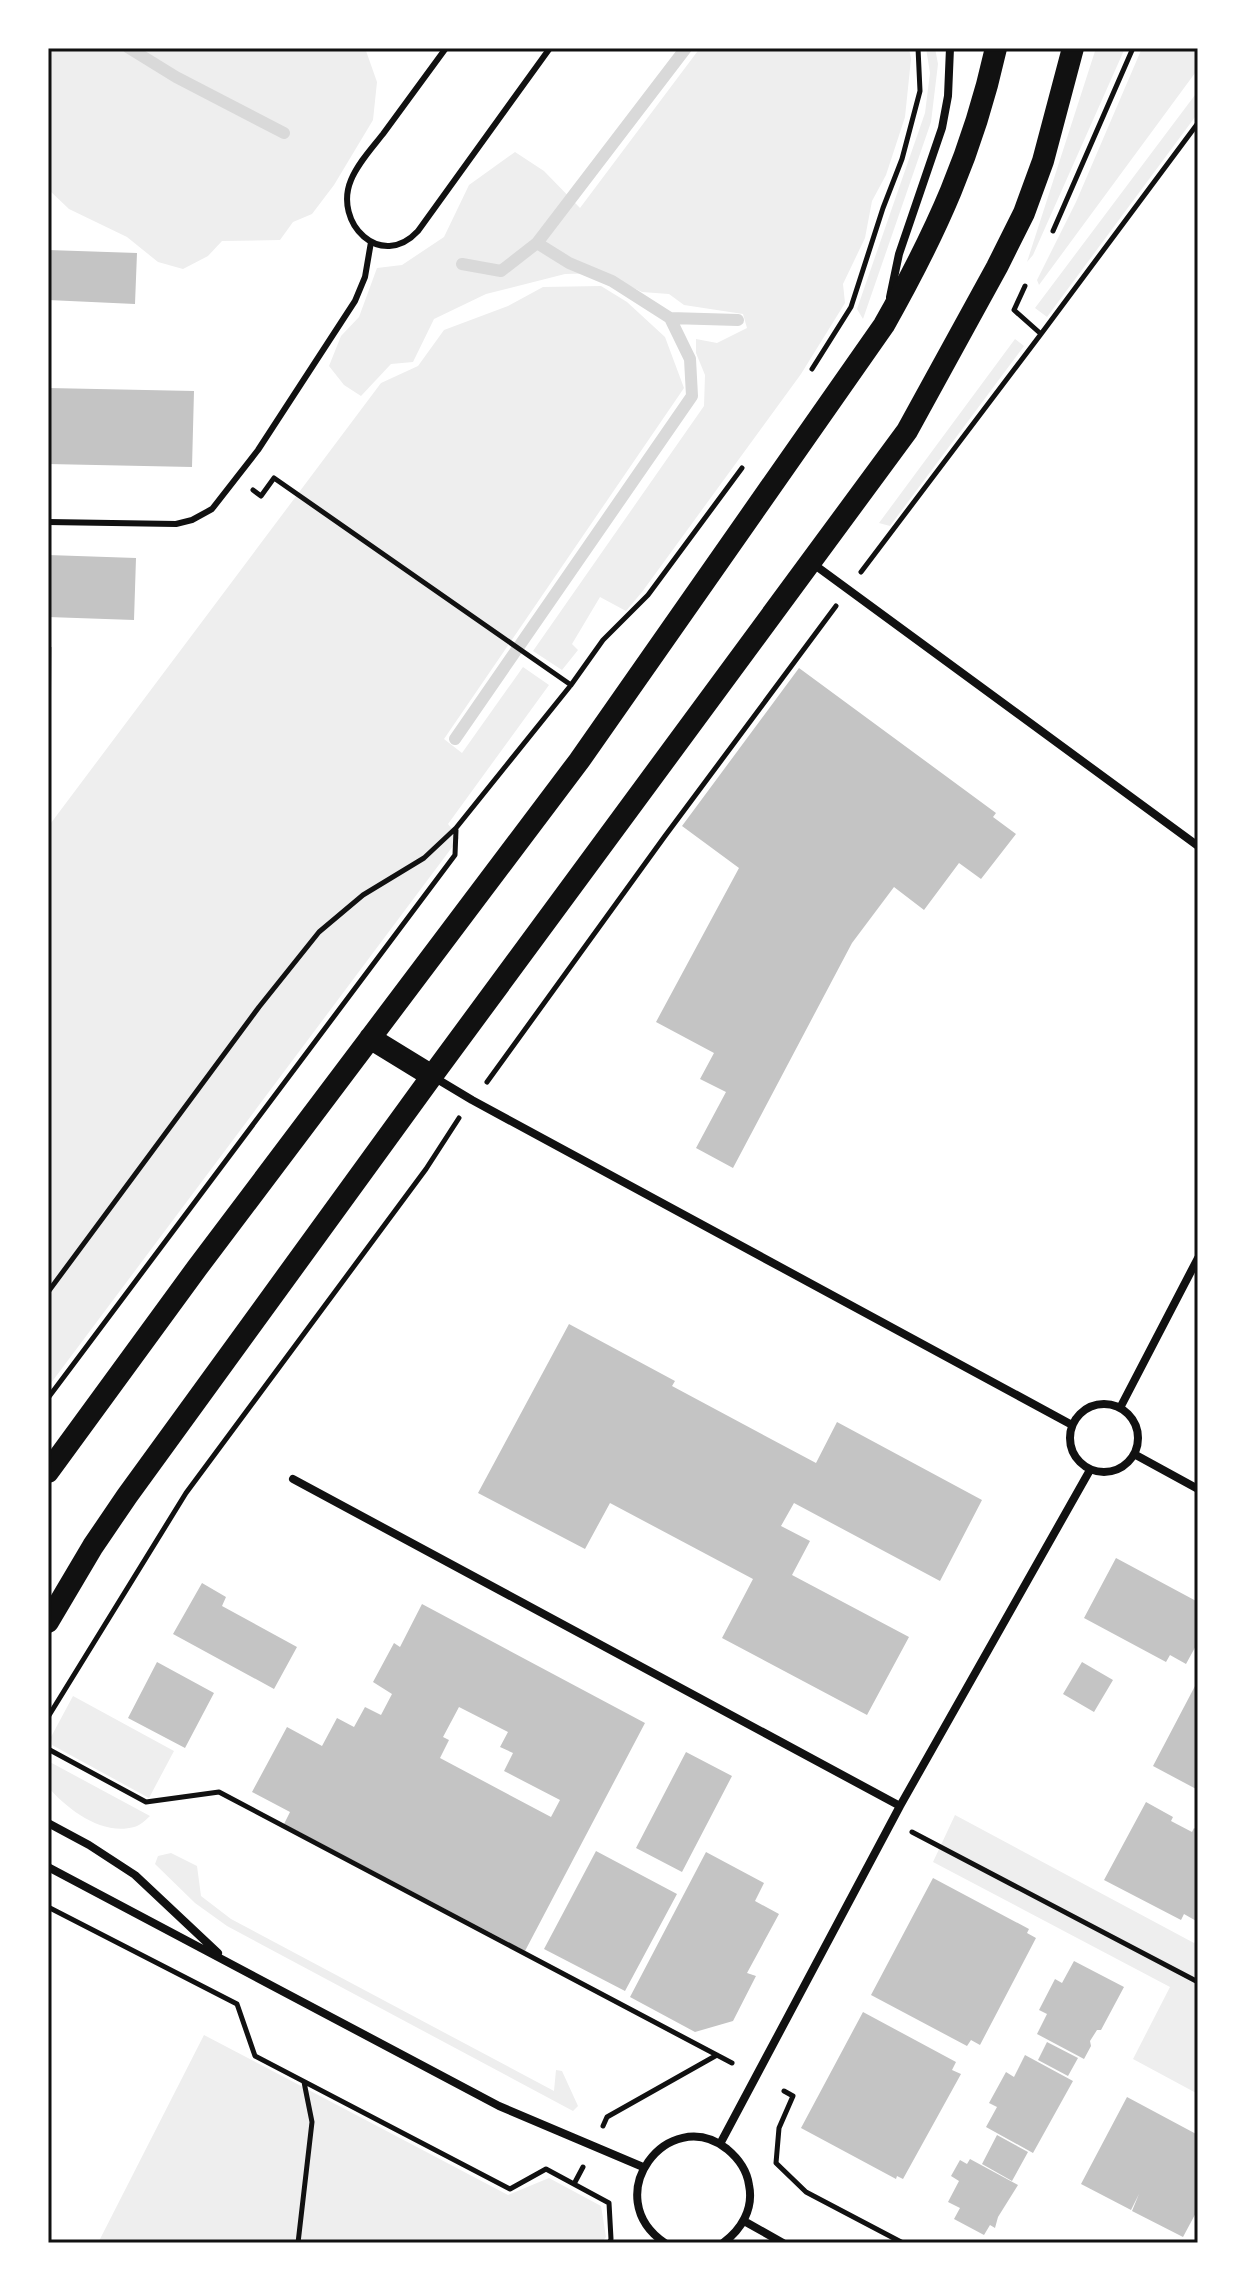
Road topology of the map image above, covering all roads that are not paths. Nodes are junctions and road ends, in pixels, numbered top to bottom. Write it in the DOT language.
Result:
graph roads {
  1 [pos="446,48"];
  2 [pos="550,48"];
  3 [pos="950,48"];
  4 [pos="996,48"];
  5 [pos="1073,48"];
  6 [pos="371,242"];
  7 [pos="884,325"];
  8 [pos="48,522"];
  9 [pos="811,562"];
  10 [pos="1198,846"];
  11 [pos="370,1038"];
  12 [pos="432,1076"];
  13 [pos="1198,1258"];
  14 [pos="1120,1408"];
  15 [pos="1072,1425"];
  16 [pos="1134,1454"];
  17 [pos="1090,1470"];
  18 [pos="48,1472"];
  19 [pos="293,1479"];
  20 [pos="1198,1489"];
  21 [pos="48,1622"];
  22 [pos="900,1806"];
  23 [pos="48,1823"];
  24 [pos="48,1867"];
  25 [pos="225,1959"];
  26 [pos="720,2144"];
  27 [pos="643,2167"];
  28 [pos="744,2221"];
  29 [pos="665,2243"];
  30 [pos="723,2243"];
  31 [pos="783,2243"];
  1 -- 6 [label="lane"];
  2 -- 6 [label="lane"];
  3 -- 7 [label="street"];
  4 -- 7 [label="highway"];
  5 -- 9 [label="highway"];
  6 -- 8 [label="lane"];
  7 -- 11 [label="highway"];
  9 -- 10 [label="street"];
  9 -- 12 [label="highway"];
  11 -- 12 [label="highway"];
  11 -- 18 [label="highway"];
  12 -- 15 [label="street"];
  12 -- 21 [label="highway"];
  13 -- 14 [label="street"];
  14 -- 15 [label="street"];
  14 -- 16 [label="street"];
  15 -- 17 [label="street"];
  16 -- 17 [label="street"];
  16 -- 20 [label="street"];
  17 -- 22 [label="street"];
  19 -- 22 [label="street"];
  22 -- 26 [label="street"];
  23 -- 25 [label="street"];
  24 -- 25 [label="street"];
  25 -- 27 [label="street"];
  26 -- 27 [label="street"];
  26 -- 28 [label="street"];
  27 -- 29 [label="street"];
  28 -- 30 [label="street"];
  28 -- 31 [label="street"];
}
